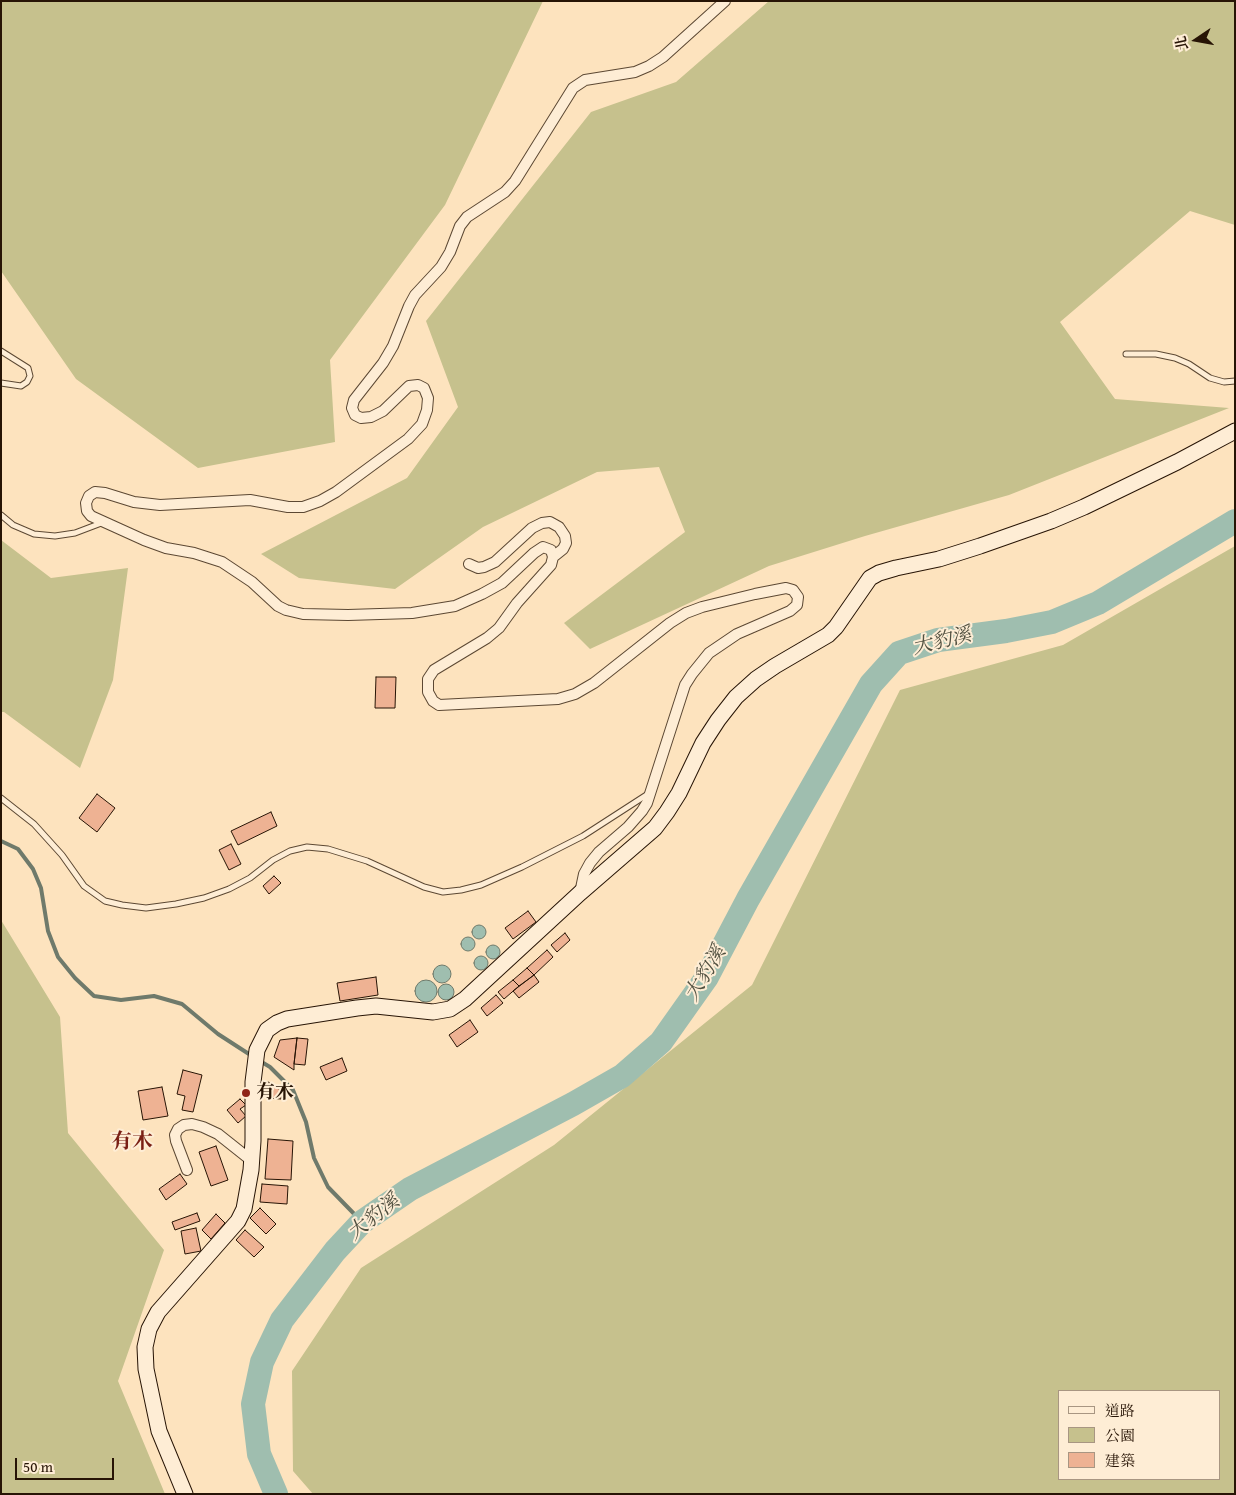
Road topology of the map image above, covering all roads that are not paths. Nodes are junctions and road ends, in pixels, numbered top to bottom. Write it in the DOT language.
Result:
graph roads {
  1 [pos="725,1"];
  2 [pos="1,351"];
  3 [pos="1126,354"];
  4 [pos="1235,381"];
  5 [pos="1,383"];
  6 [pos="1235,431"];
  7 [pos="1,515"];
  8 [pos="104,522"];
  9 [pos="553,557"];
  10 [pos="469,564"];
  11 [pos="651,792"];
  12 [pos="1,798"];
  13 [pos="580,893"];
  14 [pos="252,1161"];
  15 [pos="187,1170"];
  16 [pos="185,1494"];
  1 -- 8 [label="street"];
  2 -- 5 [label="lane"];
  3 -- 4 [label="lane"];
  6 -- 13 [label="street"];
  7 -- 8 [label="lane"];
  8 -- 9 [label="street"];
  9 -- 10 [label="street"];
  9 -- 11 [label="street"];
  11 -- 12 [label="lane"];
  11 -- 13 [label="street"];
  13 -- 14 [label="street"];
  14 -- 15 [label="street"];
  14 -- 16 [label="street"];
}
